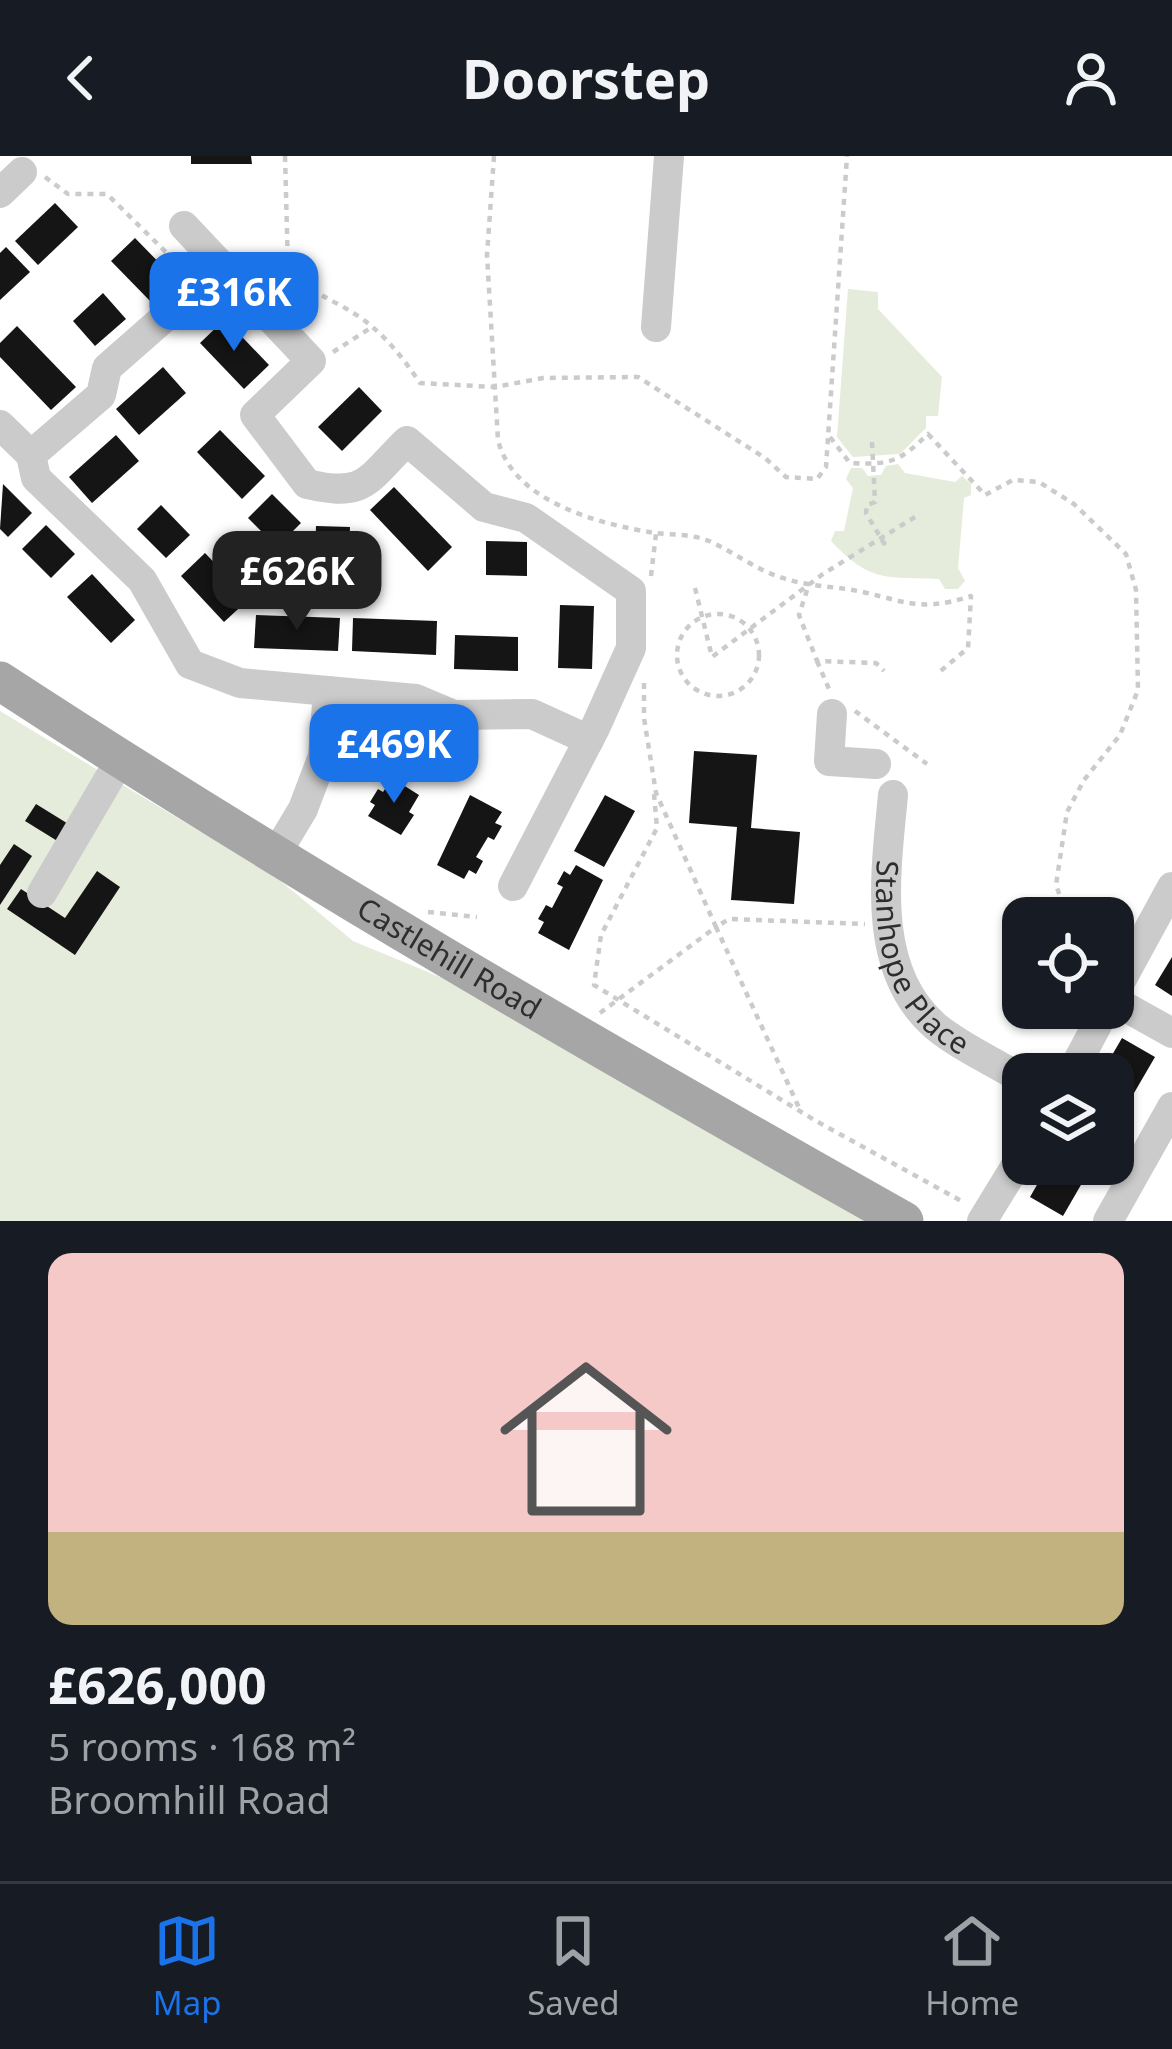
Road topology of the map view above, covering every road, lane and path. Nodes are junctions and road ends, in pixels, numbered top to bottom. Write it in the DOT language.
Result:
graph roads {
  1 [pos="285,156"];
  2 [pos="494,156"];
  3 [pos="669,156"];
  4 [pos="847,156"];
  5 [pos="11,182"];
  6 [pos="184,226"];
  7 [pos="211,277"];
  8 [pos="372,327"];
  9 [pos="656,327"];
  10 [pos="311,361"];
  11 [pos="495,388"];
  12 [pos="0,425"];
  13 [pos="828,436"];
  14 [pos="872,442"];
  15 [pos="31,455"];
  16 [pos="874,464"];
  17 [pos="915,517"];
  18 [pos="656,533"];
  19 [pos="880,538"];
  20 [pos="888,550"];
  21 [pos="810,585"];
  22 [pos="695,588"];
  23 [pos="649,594"];
  24 [pos="702,616"];
  25 [pos="750,629"];
  26 [pos="817,661"];
  27 [pos="884,671"];
  28 [pos="937,674"];
  29 [pos="644,676"];
  30 [pos="0,681"];
  31 [pos="328,691"];
  32 [pos="838,706"];
  33 [pos="589,740"];
  34 [pos="121,760"];
  35 [pos="876,764"];
  36 [pos="927,764"];
  37 [pos="654,794"];
  38 [pos="893,795"];
  39 [pos="276,854"];
  40 [pos="513,886"];
  41 [pos="1172,887"];
  42 [pos="42,893"];
  43 [pos="1060,897"];
  44 [pos="889,926"];
  45 [pos="716,927"];
  46 [pos="1134,958"];
  47 [pos="618,999"];
  48 [pos="1134,1010"];
  49 [pos="1172,1033"];
  50 [pos="572,1034"];
  51 [pos="1002,1067"];
  52 [pos="1172,1107"];
  53 [pos="801,1112"];
  54 [pos="1004,1185"];
  55 [pos="984,1218"];
  56 [pos="904,1221"];
  57 [pos="1108,1221"];
  1 -- 8 [label="path"];
  2 -- 11 [label="path"];
  3 -- 9 [label="street"];
  4 -- 13 [label="path"];
  5 -- 7 [label="path"];
  6 -- 7 [label="street"];
  7 -- 10 [label="street"];
  7 -- 15 [label="street"];
  8 -- 10 [label="path"];
  8 -- 11 [label="path"];
  10 -- 33 [label="street"];
  11 -- 13 [label="path"];
  11 -- 18 [label="path"];
  12 -- 15 [label="street"];
  13 -- 16 [label="path"];
  14 -- 16 [label="path"];
  15 -- 31 [label="street"];
  16 -- 19 [label="path"];
  16 -- 43 [label="path"];
  17 -- 19 [label="path"];
  18 -- 21 [label="path"];
  18 -- 23 [label="path"];
  19 -- 20 [label="path"];
  19 -- 21 [label="path"];
  21 -- 25 [label="path"];
  21 -- 26 [label="path"];
  21 -- 28 [label="path"];
  22 -- 24 [label="path"];
  24 -- 25 [label="path"];
  24 -- 25 [label="path"];
  24 -- 25 [label="path"];
  26 -- 27 [label="path"];
  26 -- 32 [label="path"];
  29 -- 45 [label="path"];
  30 -- 34 [label="main road, Castlehill Road"];
  31 -- 33 [label="street"];
  31 -- 39 [label="street"];
  32 -- 35 [label="street"];
  32 -- 36 [label="path"];
  33 -- 40 [label="street"];
  34 -- 39 [label="main road, Castlehill Road"];
  34 -- 42 [label="street"];
  37 -- 47 [label="path"];
  38 -- 44 [label="street, Stanhope Place"];
  39 -- 50 [label="main road, Castlehill Road"];
  41 -- 46 [label="street"];
  44 -- 45 [label="path"];
  44 -- 51 [label="street, Stanhope Place"];
  45 -- 47 [label="path"];
  45 -- 53 [label="path"];
  47 -- 50 [label="path"];
  47 -- 53 [label="path"];
  48 -- 49 [label="street"];
  50 -- 56 [label="main road, Castlehill Road"];
  52 -- 57 [label="street"];
  53 -- 55 [label="path"];
  54 -- 55 [label="street"];
}
